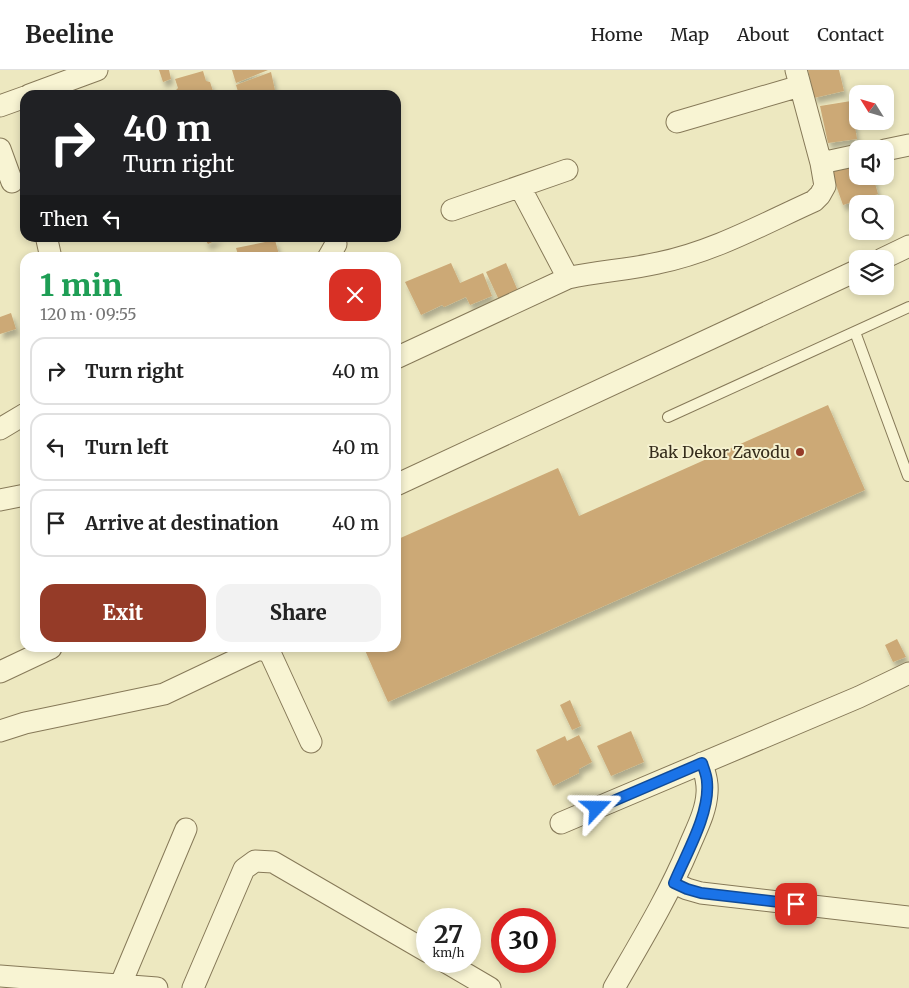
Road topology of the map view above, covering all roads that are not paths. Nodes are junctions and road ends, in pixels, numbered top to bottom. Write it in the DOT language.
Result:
graph roads {
  1 [pos="98,70"];
  2 [pos="798,78"];
  3 [pos="43,90"];
  4 [pos="20,98"];
  5 [pos="0,106"];
  6 [pos="677,122"];
  7 [pos="909,145"];
  8 [pos="894,148"];
  9 [pos="0,149"];
  10 [pos="849,158"];
  11 [pos="821,163"];
  12 [pos="567,170"];
  13 [pos="12,182"];
  14 [pos="520,187"];
  15 [pos="452,210"];
  16 [pos="909,246"];
  17 [pos="894,253"];
  18 [pos="849,274"];
  19 [pos="568,278"];
  20 [pos="909,307"];
  21 [pos="855,332"];
  22 [pos="401,356"];
  23 [pos="20,417"];
  24 [pos="668,417"];
  25 [pos="0,429"];
  26 [pos="908,476"];
  27 [pos="401,483"];
  28 [pos="20,496"];
  29 [pos="0,500"];
  30 [pos="43,652"];
  31 [pos="253,652"];
  32 [pos="268,652"];
  33 [pos="0,672"];
  34 [pos="909,673"];
  35 [pos="0,731"];
  36 [pos="311,742"];
  37 [pos="702,763"];
  38 [pos="561,823"];
  39 [pos="186,829"];
  40 [pos="674,883"];
  41 [pos="909,916"];
  42 [pos="416,945"];
  43 [pos="464,973"];
  44 [pos="0,976"];
  45 [pos="120,986"];
  46 [pos="155,988"];
  47 [pos="193,988"];
  48 [pos="490,988"];
  49 [pos="614,988"];
  1 -- 3 [label="street"];
  2 -- 6 [label="street"];
  2 -- 11 [label="street"];
  4 -- 5 [label="street"];
  7 -- 8 [label="street"];
  9 -- 13 [label="street"];
  10 -- 11 [label="street"];
  11 -- 19 [label="street"];
  12 -- 14 [label="street"];
  14 -- 15 [label="street"];
  14 -- 19 [label="street"];
  16 -- 17 [label="street"];
  18 -- 27 [label="street"];
  19 -- 22 [label="street"];
  20 -- 21 [label="lane"];
  21 -- 24 [label="lane"];
  21 -- 26 [label="lane"];
  23 -- 25 [label="street"];
  28 -- 29 [label="street"];
  30 -- 33 [label="street"];
  31 -- 35 [label="street"];
  32 -- 36 [label="street"];
  34 -- 37 [label="street"];
  37 -- 38 [label="street"];
  37 -- 40 [label="street"];
  39 -- 45 [label="street"];
  40 -- 41 [label="street"];
  40 -- 49 [label="street"];
  42 -- 47 [label="street"];
  43 -- 48 [label="street"];
  44 -- 45 [label="street"];
  45 -- 46 [label="street"];
}
